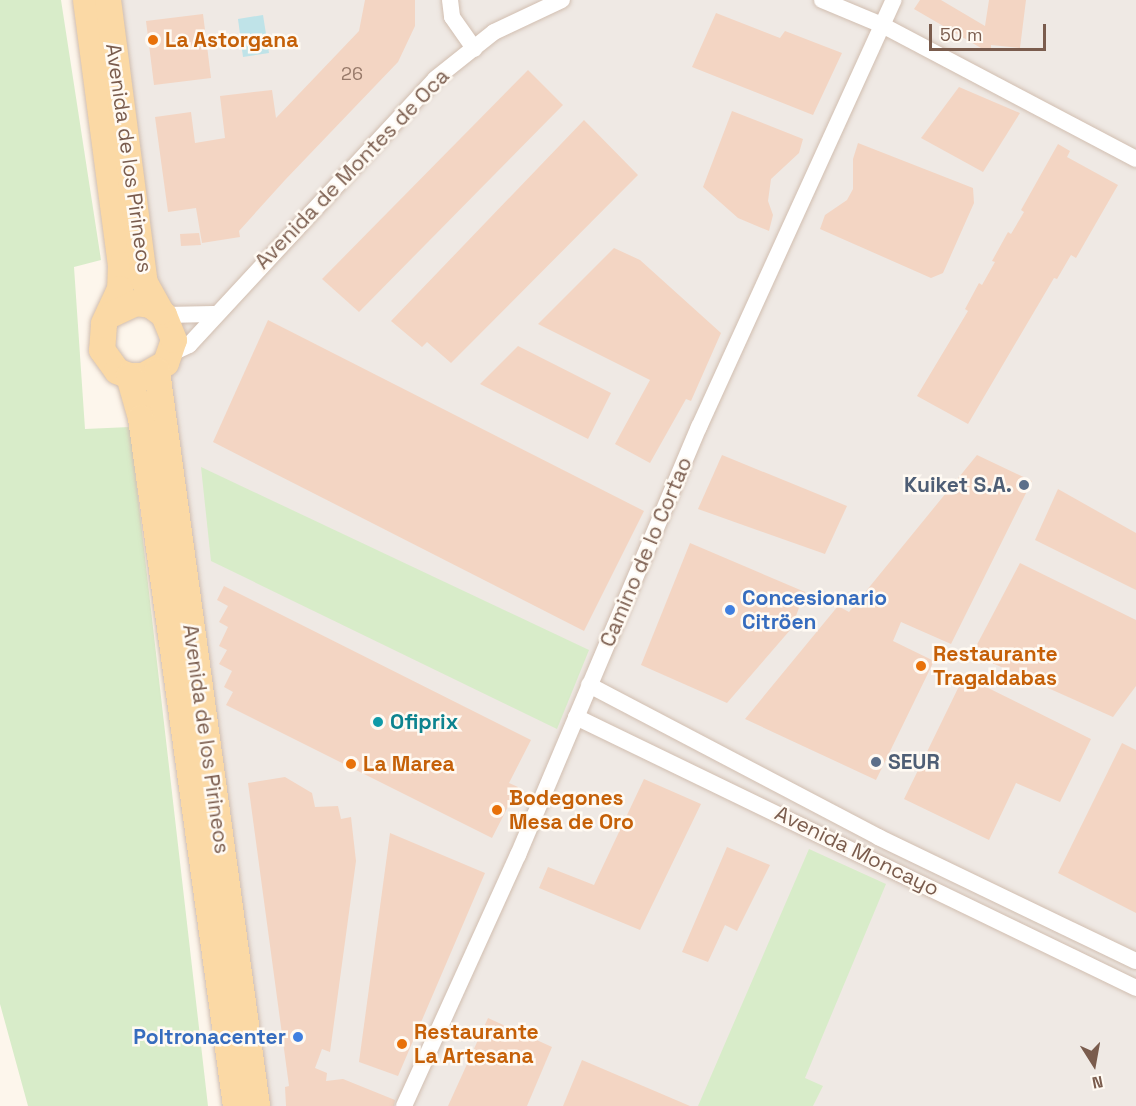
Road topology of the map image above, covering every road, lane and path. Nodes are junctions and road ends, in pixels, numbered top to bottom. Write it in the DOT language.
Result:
graph roads {
  1 [pos="86,0"];
  2 [pos="108,0"];
  3 [pos="450,0"];
  4 [pos="562,0"];
  5 [pos="822,0"];
  6 [pos="894,0"];
  7 [pos="882,25"];
  8 [pos="474,49"];
  9 [pos="1136,159"];
  10 [pos="112,314"];
  11 [pos="163,314"];
  12 [pos="214,314"];
  13 [pos="165,362"];
  14 [pos="129,376"];
  15 [pos="589,685"];
  16 [pos="576,717"];
  17 [pos="865,830"];
  18 [pos="854,850"];
  19 [pos="1136,961"];
  20 [pos="1136,988"];
  21 [pos="236,1106"];
  22 [pos="257,1106"];
  23 [pos="404,1106"];
  1 -- 10 [label="main road, Avenida de los Pirineos"];
  2 -- 11 [label="main road, Avenida de los Pirineos"];
  3 -- 8 [label="street"];
  4 -- 8 [label="street, Avenida de Montes de Oca"];
  5 -- 7 [label="street"];
  6 -- 7 [label="street, Camino de lo Cortao"];
  7 -- 9 [label="street"];
  7 -- 15 [label="street, Camino de lo Cortao"];
  8 -- 12 [label="street, Avenida de Montes de Oca"];
  10 -- 11 [label="main road"];
  10 -- 14 [label="main road"];
  11 -- 12 [label="street"];
  11 -- 13 [label="main road"];
  12 -- 13 [label="street, Avenida de Montes de Oca"];
  13 -- 14 [label="main road"];
  13 -- 22 [label="main road, Avenida de los Pirineos"];
  14 -- 21 [label="main road, Avenida de los Pirineos"];
  15 -- 16 [label="street, Camino de lo Cortao"];
  15 -- 17 [label="street, Avenida Moncayo"];
  16 -- 18 [label="street, Avenida Moncayo"];
  16 -- 23 [label="street, Camino de lo Cortao"];
  17 -- 18 [label="street"];
  17 -- 19 [label="street, Avenida Moncayo"];
  18 -- 20 [label="street, Avenida Moncayo"];
}
